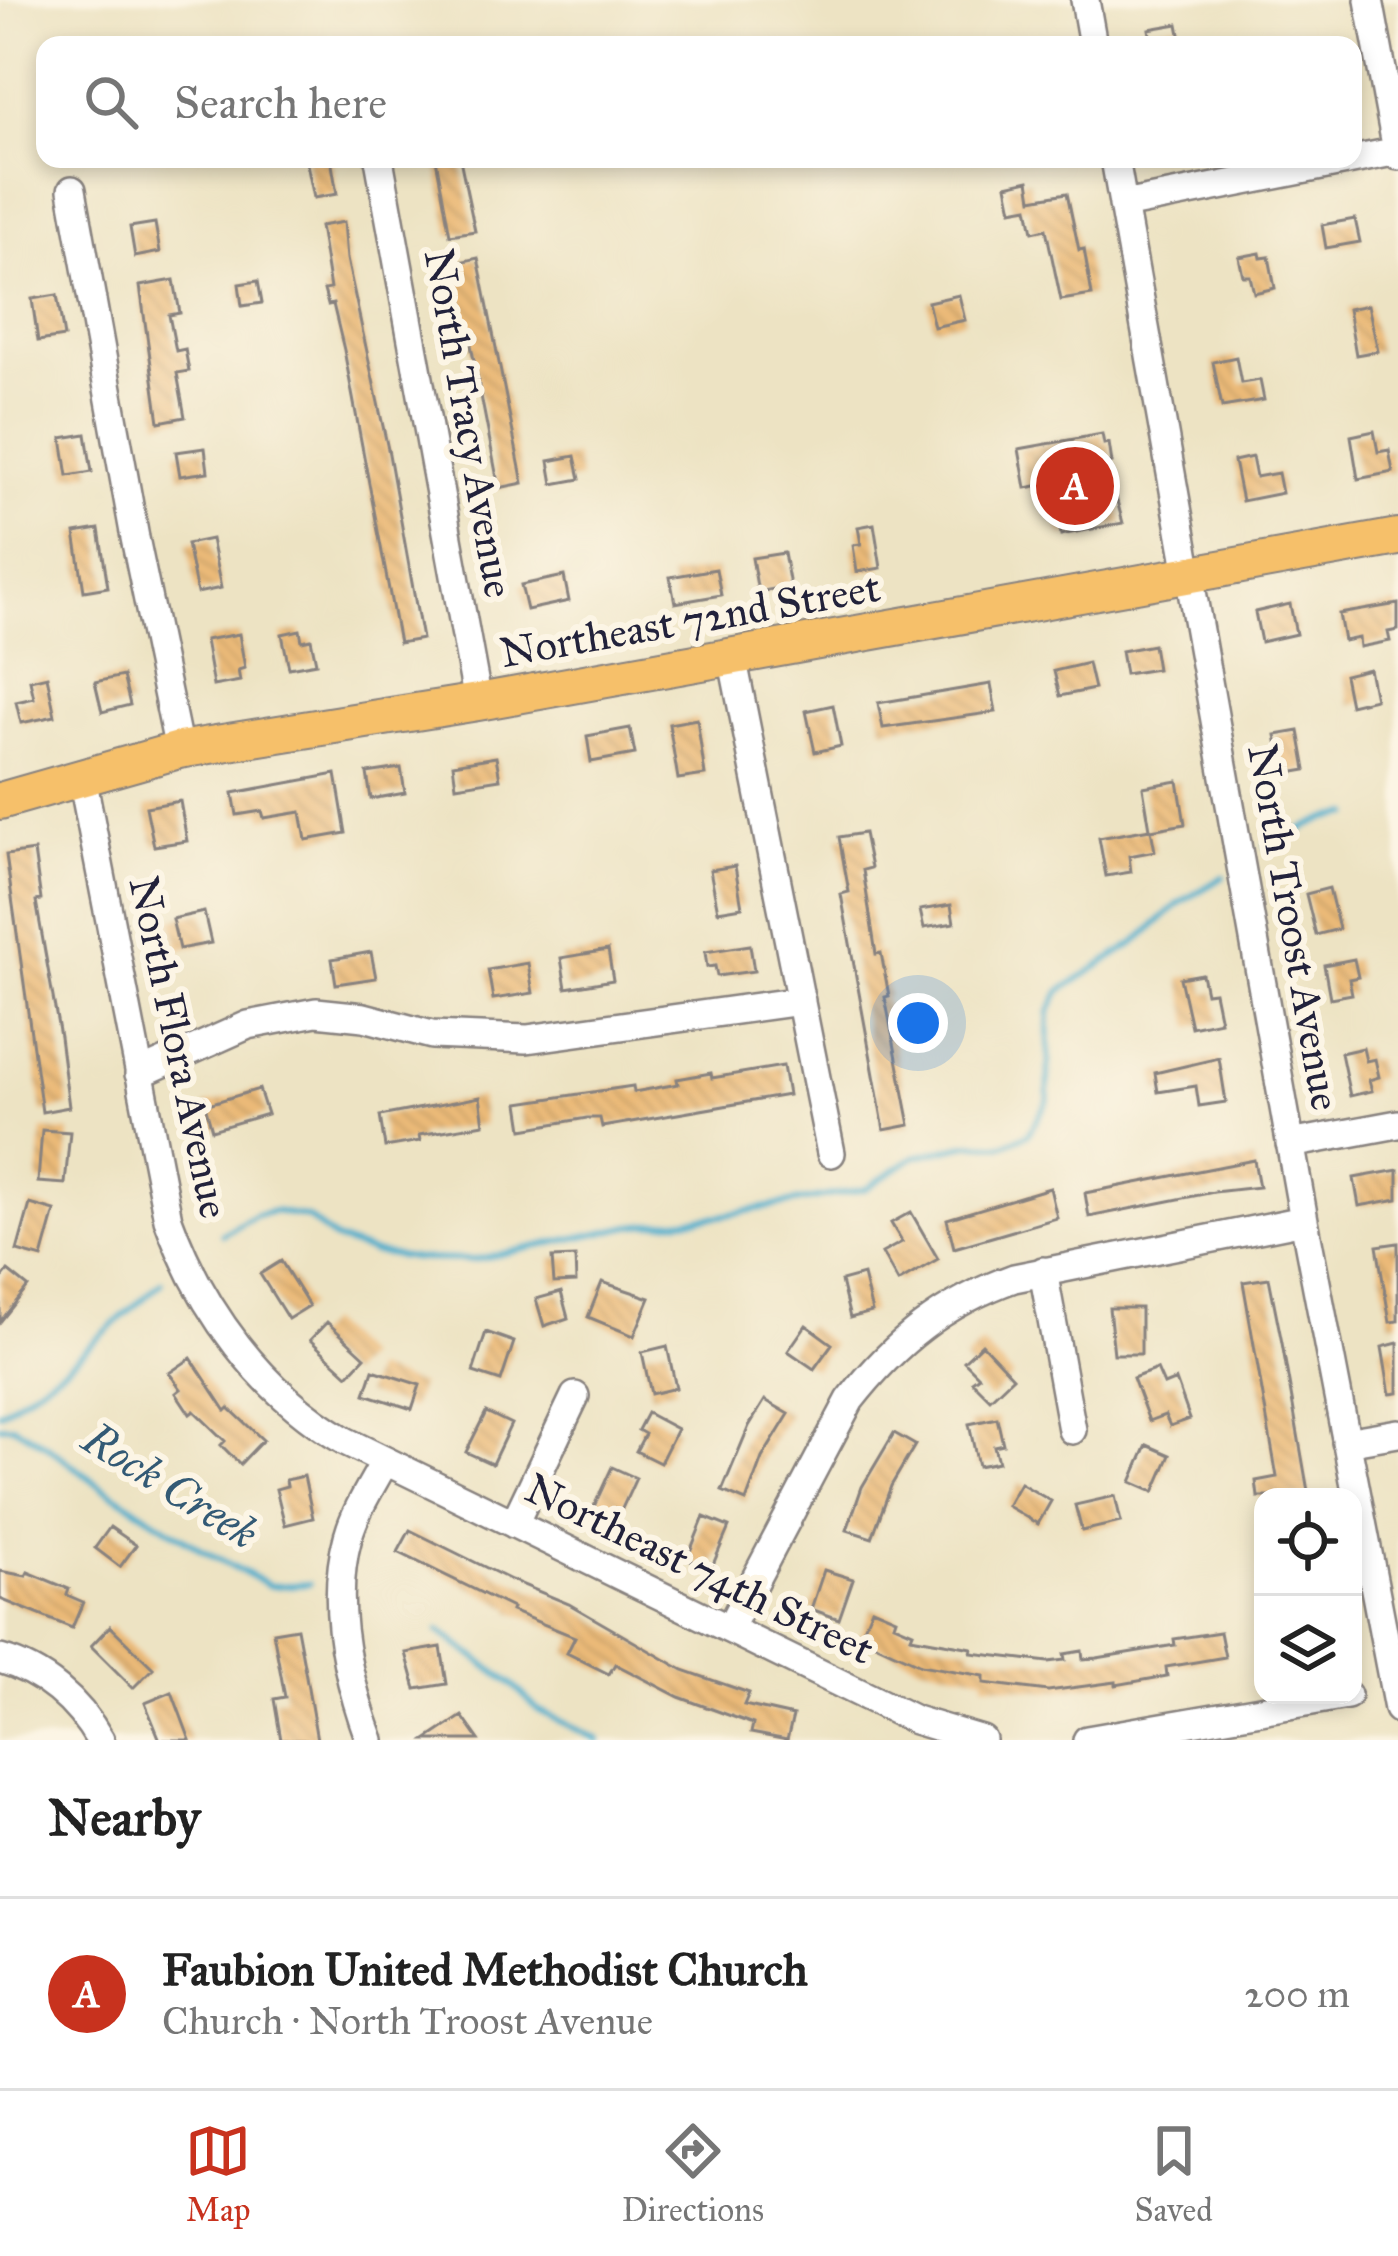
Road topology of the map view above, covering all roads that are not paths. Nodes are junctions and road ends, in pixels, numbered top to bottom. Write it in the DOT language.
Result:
graph roads {
  1 [pos="1085,0"];
  2 [pos="1369,0"];
  3 [pos="1092,36"];
  4 [pos="1398,152"];
  5 [pos="1362,159"];
  6 [pos="381,168"];
  7 [pos="1117,168"];
  8 [pos="1315,168"];
  9 [pos="73,190"];
  10 [pos="1123,205"];
  11 [pos="1398,537"];
  12 [pos="1189,577"];
  13 [pos="732,656"];
  14 [pos="478,702"];
  15 [pos="178,750"];
  16 [pos="82,776"];
  17 [pos="0,801"];
  18 [pos="801,1001"];
  19 [pos="139,1074"];
  20 [pos="1398,1124"];
  21 [pos="1291,1144"];
  22 [pos="831,1154"];
  23 [pos="1304,1220"];
  24 [pos="1043,1271"];
  25 [pos="574,1396"];
  26 [pos="1072,1430"];
  27 [pos="1398,1433"];
  28 [pos="1346,1442"];
  29 [pos="385,1461"];
  30 [pos="514,1524"];
  31 [pos="729,1629"];
  32 [pos="0,1659"];
  33 [pos="1362,1696"];
  34 [pos="1396,1698"];
  35 [pos="1297,1704"];
  36 [pos="100,1740"];
  37 [pos="370,1740"];
  38 [pos="982,1740"];
  39 [pos="1087,1740"];
  1 -- 3 [label="street"];
  2 -- 4 [label="street"];
  4 -- 5 [label="street"];
  6 -- 14 [label="street, North Tracy Avenue"];
  7 -- 10 [label="street, North Troost Avenue"];
  8 -- 10 [label="street"];
  9 -- 15 [label="street"];
  10 -- 12 [label="street, North Troost Avenue"];
  11 -- 12 [label="main road, Northeast 72nd Street"];
  12 -- 13 [label="main road, Northeast 72nd Street"];
  12 -- 21 [label="street, North Troost Avenue"];
  13 -- 14 [label="main road, Northeast 72nd Street"];
  13 -- 18 [label="street"];
  14 -- 15 [label="main road, Northeast 72nd Street"];
  15 -- 16 [label="main road, Northeast 72nd Street"];
  16 -- 17 [label="main road, Northeast 72nd Street"];
  16 -- 19 [label="street, North Flora Avenue"];
  18 -- 19 [label="street"];
  18 -- 22 [label="street"];
  19 -- 29 [label="street, North Flora Avenue"];
  20 -- 21 [label="street"];
  21 -- 23 [label="street, North Troost Avenue"];
  23 -- 24 [label="street"];
  23 -- 28 [label="street, North Troost Avenue"];
  24 -- 26 [label="street"];
  24 -- 31 [label="street"];
  25 -- 30 [label="street"];
  27 -- 28 [label="street"];
  28 -- 34 [label="street, North Troost Avenue"];
  29 -- 30 [label="street, Northeast 74th Street"];
  29 -- 37 [label="street"];
  30 -- 31 [label="street, Northeast 74th Street"];
  31 -- 38 [label="street, Northeast 74th Street"];
  32 -- 36 [label="street"];
  33 -- 34 [label="street"];
  35 -- 39 [label="street"];
}
